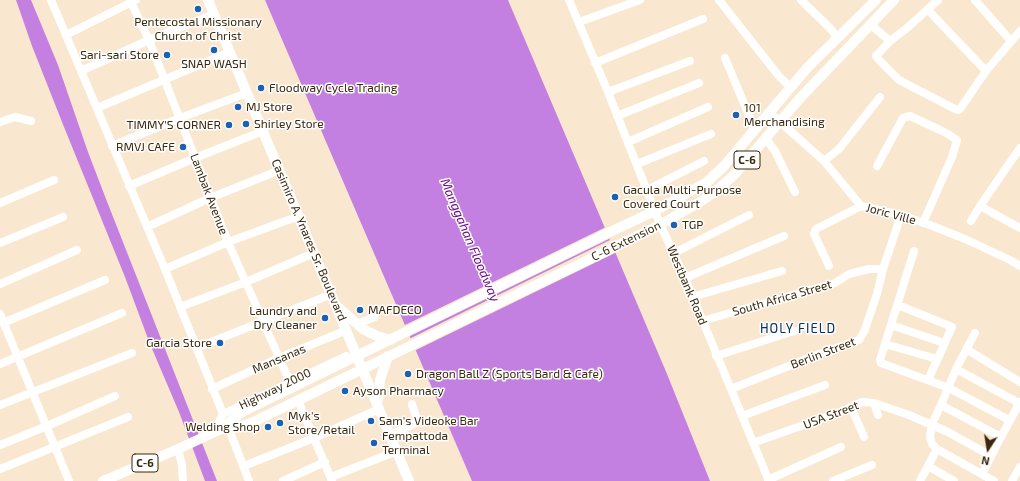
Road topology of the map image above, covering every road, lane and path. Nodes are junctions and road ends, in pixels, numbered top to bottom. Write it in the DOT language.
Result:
graph roads {
  1 [pos="51,0"];
  2 [pos="208,0"];
  3 [pos="569,0"];
  4 [pos="640,0"];
  5 [pos="719,0"];
  6 [pos="801,0"];
  7 [pos="876,0"];
  8 [pos="894,0"];
  9 [pos="938,0"];
  10 [pos="975,0"];
  11 [pos="132,1"];
  12 [pos="928,10"];
  13 [pos="214,14"];
  14 [pos="703,19"];
  15 [pos="579,22"];
  16 [pos="872,25"];
  17 [pos="1020,31"];
  18 [pos="66,35"];
  19 [pos="837,37"];
  20 [pos="149,40"];
  21 [pos="890,41"];
  22 [pos="1011,41"];
  23 [pos="230,52"];
  24 [pos="725,58"];
  25 [pos="690,61"];
  26 [pos="595,63"];
  27 [pos="81,71"];
  28 [pos="986,71"];
  29 [pos="165,80"];
  30 [pos="699,83"];
  31 [pos="790,87"];
  32 [pos="247,92"];
  33 [pos="608,92"];
  34 [pos="880,97"];
  35 [pos="708,107"];
  36 [pos="97,108"];
  37 [pos="769,112"];
  38 [pos="617,116"];
  39 [pos="180,118"];
  40 [pos="30,121"];
  41 [pos="780,121"];
  42 [pos="0,122"];
  43 [pos="755,130"];
  44 [pos="263,131"];
  45 [pos="711,134"];
  46 [pos="766,139"];
  47 [pos="628,142"];
  48 [pos="112,146"];
  49 [pos="1020,148"];
  50 [pos="195,158"];
  51 [pos="704,161"];
  52 [pos="824,161"];
  53 [pos="637,164"];
  54 [pos="878,166"];
  55 [pos="280,170"];
  56 [pos="54,180"];
  57 [pos="129,186"];
  58 [pos="647,190"];
  59 [pos="795,192"];
  60 [pos="210,198"];
  61 [pos="0,203"];
  62 [pos="861,206"];
  63 [pos="980,206"];
  64 [pos="655,212"];
  65 [pos="749,215"];
  66 [pos="902,215"];
  67 [pos="299,216"];
  68 [pos="63,217"];
  69 [pos="971,221"];
  70 [pos="923,223"];
  71 [pos="660,224"];
  72 [pos="1018,224"];
  73 [pos="147,227"];
  74 [pos="784,236"];
  75 [pos="228,242"];
  76 [pos="0,243"];
  77 [pos="77,250"];
  78 [pos="914,251"];
  79 [pos="314,253"];
  80 [pos="674,253"];
  81 [pos="829,266"];
  82 [pos="1020,266"];
  83 [pos="165,269"];
  84 [pos="884,269"];
  85 [pos="782,270"];
  86 [pos="685,278"];
  87 [pos="105,280"];
  88 [pos="246,282"];
  89 [pos="0,284"];
  90 [pos="332,294"];
  91 [pos="692,297"];
  92 [pos="898,305"];
  93 [pos="180,307"];
  94 [pos="337,307"];
  95 [pos="0,314"];
  96 [pos="122,314"];
  97 [pos="375,317"];
  98 [pos="264,321"];
  99 [pos="702,321"];
  100 [pos="4,323"];
  101 [pos="357,324"];
  102 [pos="891,325"];
  103 [pos="794,331"];
  104 [pos="975,333"];
  105 [pos="349,335"];
  106 [pos="394,338"];
  107 [pos="944,343"];
  108 [pos="885,344"];
  109 [pos="196,348"];
  110 [pos="966,350"];
  111 [pos="132,353"];
  112 [pos="358,356"];
  113 [pos="390,356"];
  114 [pos="716,356"];
  115 [pos="18,357"];
  116 [pos="280,358"];
  117 [pos="345,359"];
  118 [pos="937,359"];
  119 [pos="0,364"];
  120 [pos="363,369"];
  121 [pos="956,369"];
  122 [pos="347,377"];
  123 [pos="928,380"];
  124 [pos="1020,382"];
  125 [pos="291,384"];
  126 [pos="370,384"];
  127 [pos="825,385"];
  128 [pos="949,388"];
  129 [pos="212,389"];
  130 [pos="730,389"];
  131 [pos="33,391"];
  132 [pos="115,396"];
  133 [pos="298,400"];
  134 [pos="1020,403"];
  135 [pos="0,404"];
  136 [pos="412,404"];
  137 [pos="874,404"];
  138 [pos="941,405"];
  139 [pos="378,406"];
  140 [pos="851,407"];
  141 [pos="222,414"];
  142 [pos="878,415"];
  143 [pos="742,416"];
  144 [pos="128,417"];
  145 [pos="1009,420"];
  146 [pos="932,424"];
  147 [pos="47,426"];
  148 [pos="217,432"];
  149 [pos="390,435"];
  150 [pos="864,437"];
  151 [pos="1001,437"];
  152 [pos="314,438"];
  153 [pos="753,443"];
  154 [pos="0,445"];
  155 [pos="841,446"];
  156 [pos="55,447"];
  157 [pos="183,447"];
  158 [pos="937,449"];
  159 [pos="397,451"];
  160 [pos="991,456"];
  161 [pos="325,462"];
  162 [pos="872,464"];
  163 [pos="244,466"];
  164 [pos="928,466"];
  165 [pos="1020,467"];
  166 [pos="0,469"];
  167 [pos="982,474"];
  168 [pos="332,479"];
  169 [pos="768,480"];
  170 [pos="69,481"];
  171 [pos="103,481"];
  172 [pos="184,481"];
  173 [pos="249,481"];
  174 [pos="283,481"];
  175 [pos="410,481"];
  176 [pos="833,481"];
  177 [pos="920,481"];
  178 [pos="954,481"];
  179 [pos="994,481"];
  180 [pos="1012,481"];
  1 -- 18 [label="street"];
  2 -- 13 [label="main road, Casimiro A. Ynares Sr. Boulevard"];
  3 -- 15 [label="street, Westbank Road"];
  4 -- 15 [label="street"];
  5 -- 31 [label="street"];
  6 -- 19 [label="street"];
  7 -- 19 [label="main road, C-6 Extension / C-6"];
  8 -- 16 [label="main road, C-6 Extension / C-6"];
  9 -- 12 [label="street"];
  10 -- 22 [label="street"];
  11 -- 18 [label="street"];
  11 -- 20 [label="street, Lambak Avenue"];
  12 -- 21 [label="street"];
  12 -- 28 [label="street"];
  13 -- 20 [label="street"];
  13 -- 23 [label="main road, Casimiro A. Ynares Sr. Boulevard"];
  14 -- 26 [label="street"];
  15 -- 26 [label="street, Westbank Road"];
  16 -- 21 [label="street"];
  16 -- 41 [label="main road, C-6 Extension / C-6"];
  17 -- 22 [label="street"];
  18 -- 27 [label="street"];
  19 -- 31 [label="main road, C-6 Extension / C-6"];
  20 -- 27 [label="street"];
  20 -- 29 [label="street, Lambak Avenue"];
  21 -- 28 [label="street"];
  22 -- 28 [label="street"];
  23 -- 29 [label="street"];
  23 -- 32 [label="main road, Casimiro A. Ynares Sr. Boulevard"];
  24 -- 43 [label="street"];
  25 -- 33 [label="street"];
  26 -- 33 [label="street, Westbank Road"];
  27 -- 36 [label="street"];
  29 -- 36 [label="street"];
  29 -- 39 [label="street, Lambak Avenue"];
  30 -- 38 [label="street"];
  31 -- 37 [label="main road, C-6 Extension / C-6"];
  32 -- 39 [label="street"];
  32 -- 44 [label="main road, Casimiro A. Ynares Sr. Boulevard"];
  33 -- 38 [label="street, Westbank Road"];
  34 -- 52 [label="street"];
  35 -- 47 [label="street"];
  36 -- 48 [label="street"];
  37 -- 41 [label="street, Joric Ville"];
  37 -- 43 [label="main road, C-6 Extension / C-6"];
  38 -- 47 [label="street, Westbank Road"];
  39 -- 48 [label="street"];
  39 -- 50 [label="street, Lambak Avenue"];
  40 -- 42 [label="street"];
  41 -- 46 [label="main road, C-6 Extension / C-6"];
  41 -- 52 [label="street, Joric Ville"];
  43 -- 64 [label="main road, C-6 Extension / C-6"];
  44 -- 50 [label="street"];
  44 -- 55 [label="main road, Casimiro A. Ynares Sr. Boulevard"];
  45 -- 53 [label="street"];
  46 -- 59 [label="street"];
  46 -- 71 [label="main road, C-6 Extension / C-6"];
  47 -- 53 [label="street, Westbank Road"];
  48 -- 57 [label="street"];
  49 -- 63 [label="street"];
  50 -- 57 [label="street"];
  50 -- 60 [label="street, Lambak Avenue"];
  51 -- 58 [label="street"];
  52 -- 62 [label="street, Joric Ville"];
  53 -- 58 [label="street, Westbank Road"];
  54 -- 70 [label="street"];
  55 -- 60 [label="street"];
  55 -- 67 [label="main road, Casimiro A. Ynares Sr. Boulevard"];
  56 -- 61 [label="street"];
  57 -- 73 [label="street"];
  58 -- 64 [label="street, Westbank Road"];
  60 -- 73 [label="street"];
  60 -- 75 [label="street, Lambak Avenue"];
  62 -- 66 [label="street, Joric Ville"];
  62 -- 81 [label="street"];
  63 -- 69 [label="street"];
  63 -- 72 [label="street"];
  64 -- 71 [label="street, Westbank Road"];
  64 -- 106 [label="main road, C-6 Extension / C-6"];
  65 -- 80 [label="street"];
  66 -- 70 [label="street, Joric Ville"];
  66 -- 84 [label="street, Berlin Street"];
  67 -- 75 [label="street"];
  67 -- 79 [label="main road, Casimiro A. Ynares Sr. Boulevard"];
  68 -- 76 [label="street"];
  70 -- 82 [label="street, Joric Ville"];
  71 -- 80 [label="street, Westbank Road"];
  71 -- 113 [label="main road, C-6 Extension / C-6"];
  73 -- 83 [label="street"];
  74 -- 86 [label="street"];
  75 -- 83 [label="street"];
  75 -- 88 [label="street, Lambak Avenue"];
  77 -- 89 [label="street"];
  78 -- 92 [label="street"];
  79 -- 88 [label="street"];
  79 -- 90 [label="main road, Casimiro A. Ynares Sr. Boulevard"];
  80 -- 86 [label="street, Westbank Road"];
  83 -- 93 [label="street"];
  84 -- 99 [label="street, South Africa Street"];
  84 -- 130 [label="street, Berlin Street"];
  85 -- 91 [label="street"];
  86 -- 91 [label="street, Westbank Road"];
  87 -- 100 [label="street"];
  88 -- 93 [label="street"];
  88 -- 98 [label="street, Lambak Avenue"];
  90 -- 94 [label="main road, Casimiro A. Ynares Sr. Boulevard"];
  90 -- 98 [label="street"];
  91 -- 99 [label="street, Westbank Road"];
  92 -- 102 [label="street"];
  92 -- 107 [label="street"];
  93 -- 109 [label="street"];
  94 -- 101 [label="main road"];
  94 -- 105 [label="main road, Casimiro A. Ynares Sr. Boulevard"];
  95 -- 100 [label="street"];
  96 -- 115 [label="street"];
  97 -- 101 [label="street"];
  98 -- 109 [label="street"];
  98 -- 116 [label="street, Lambak Avenue"];
  99 -- 114 [label="street, Westbank Road"];
  100 -- 115 [label="street"];
  101 -- 106 [label="main road"];
  102 -- 107 [label="street"];
  102 -- 108 [label="street"];
  103 -- 114 [label="street"];
  104 -- 110 [label="street"];
  105 -- 112 [label="main road, Casimiro A. Ynares Sr. Boulevard"];
  105 -- 116 [label="street, Mansanas"];
  105 -- 117 [label="main road"];
  106 -- 112 [label="main road, C-6 Extension / C-6"];
  107 -- 118 [label="street"];
  108 -- 118 [label="street"];
  108 -- 123 [label="street"];
  109 -- 129 [label="street"];
  110 -- 121 [label="street"];
  110 -- 124 [label="street"];
  111 -- 131 [label="street"];
  112 -- 117 [label="main road, Highway 2000 / C-6"];
  112 -- 120 [label="main road, Casimiro A. Ynares Sr. Boulevard"];
  113 -- 120 [label="main road, C-6 Extension / C-6"];
  113 -- 139 [label="main road"];
  114 -- 130 [label="street, Westbank Road"];
  115 -- 119 [label="street"];
  115 -- 131 [label="street"];
  116 -- 125 [label="street, Lambak Avenue"];
  116 -- 129 [label="street, Mansanas"];
  117 -- 125 [label="main road, Highway 2000 / C-6"];
  118 -- 123 [label="street"];
  120 -- 122 [label="main road, Highway 2000 / C-6"];
  120 -- 126 [label="main road, Casimiro A. Ynares Sr. Boulevard"];
  121 -- 128 [label="street"];
  121 -- 134 [label="street"];
  122 -- 126 [label="main road"];
  122 -- 133 [label="main road, Highway 2000 / C-6"];
  123 -- 128 [label="street"];
  125 -- 141 [label="street, Highway 2000"];
  125 -- 148 [label="main road, Highway 2000 / C-6"];
  126 -- 139 [label="main road, Casimiro A. Ynares Sr. Boulevard"];
  127 -- 143 [label="street"];
  128 -- 138 [label="street"];
  128 -- 145 [label="street"];
  129 -- 141 [label="street"];
  130 -- 143 [label="street, Westbank Road"];
  131 -- 135 [label="street"];
  131 -- 147 [label="street"];
  132 -- 147 [label="street"];
  133 -- 148 [label="main road, Highway 2000 / C-6"];
  133 -- 152 [label="street"];
  134 -- 145 [label="street"];
  136 -- 149 [label="street"];
  137 -- 140 [label="street, USA Street"];
  137 -- 142 [label="street"];
  137 -- 146 [label="street, USA Street"];
  138 -- 146 [label="street"];
  138 -- 151 [label="street"];
  139 -- 149 [label="main road, Casimiro A. Ynares Sr. Boulevard"];
  139 -- 152 [label="street"];
  140 -- 150 [label="street"];
  140 -- 153 [label="street, USA Street"];
  141 -- 148 [label="street"];
  143 -- 153 [label="street, Westbank Road"];
  144 -- 156 [label="street"];
  145 -- 151 [label="street"];
  146 -- 158 [label="street"];
  146 -- 160 [label="street, USA Street"];
  147 -- 154 [label="street"];
  147 -- 156 [label="street"];
  148 -- 157 [label="main road, Highway 2000 / C-6"];
  148 -- 163 [label="street"];
  149 -- 159 [label="main road, Casimiro A. Ynares Sr. Boulevard"];
  151 -- 160 [label="street"];
  152 -- 161 [label="street"];
  152 -- 163 [label="street"];
  153 -- 169 [label="street, Westbank Road"];
  155 -- 169 [label="street"];
  156 -- 166 [label="street"];
  156 -- 170 [label="street"];
  157 -- 171 [label="main road, Highway 2000 / C-6"];
  157 -- 172 [label="street"];
  158 -- 164 [label="street"];
  158 -- 167 [label="street"];
  159 -- 168 [label="street"];
  159 -- 175 [label="main road, Casimiro A. Ynares Sr. Boulevard"];
  160 -- 167 [label="street"];
  161 -- 168 [label="street"];
  161 -- 174 [label="street"];
  162 -- 176 [label="street"];
  163 -- 173 [label="street"];
  164 -- 177 [label="street"];
  164 -- 178 [label="street"];
  165 -- 180 [label="street"];
  167 -- 179 [label="street"];
}
